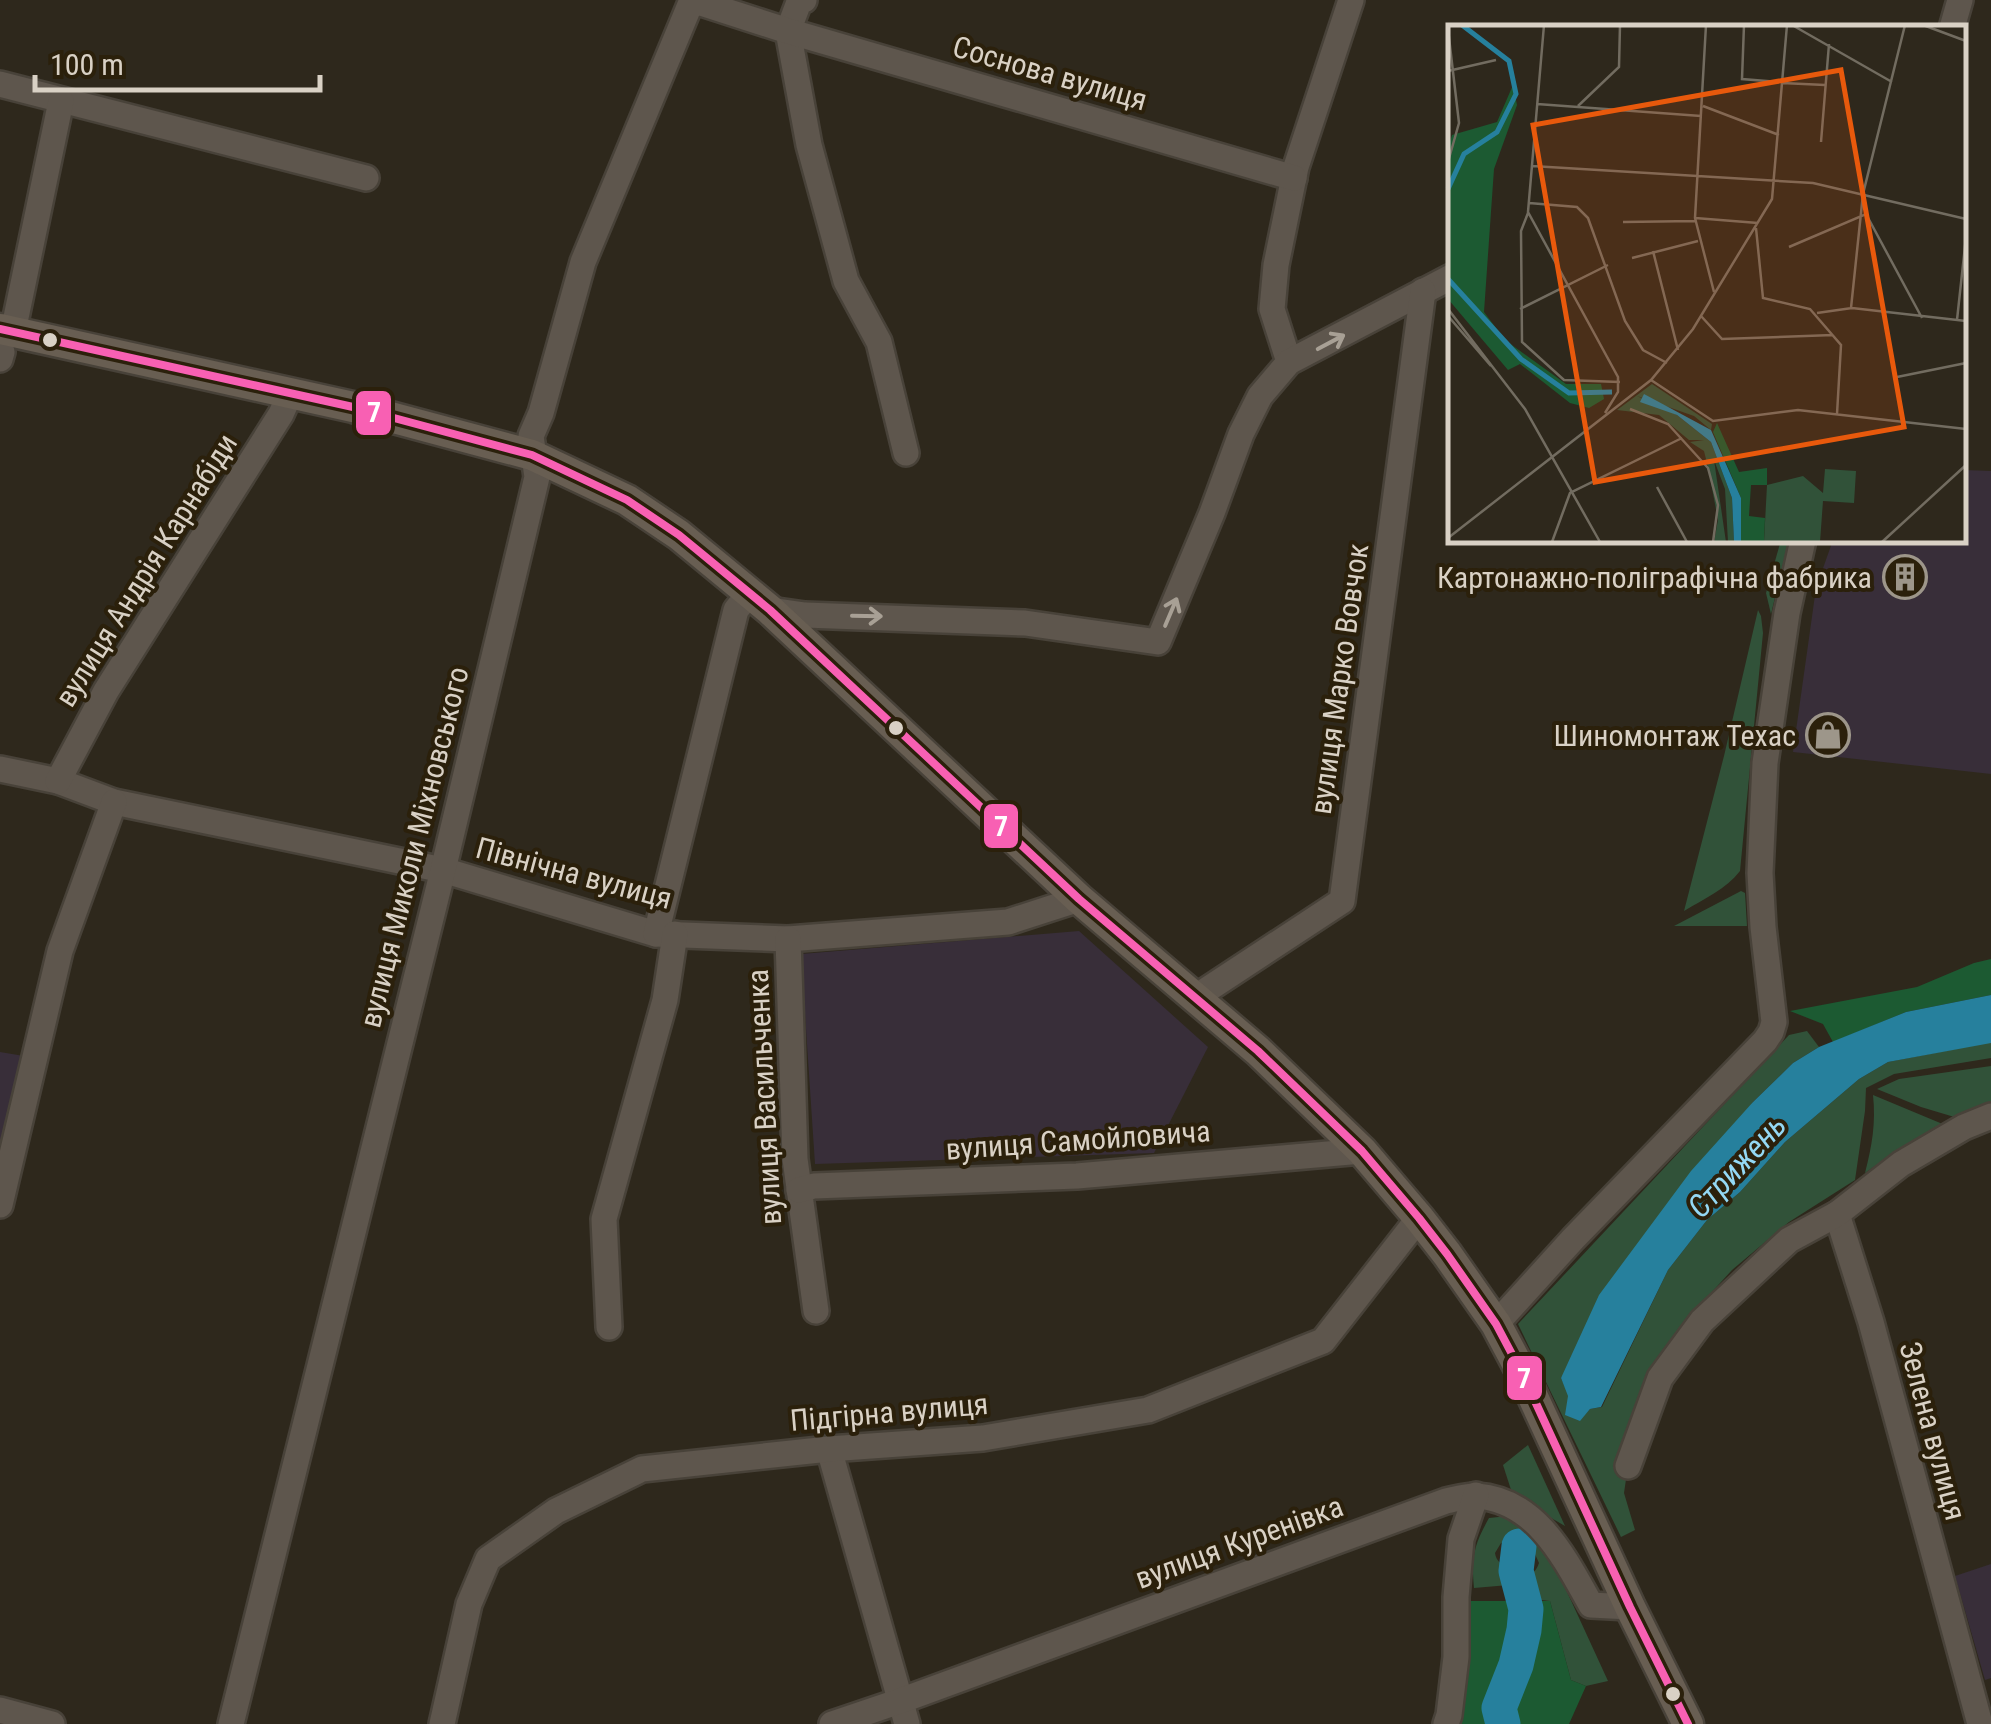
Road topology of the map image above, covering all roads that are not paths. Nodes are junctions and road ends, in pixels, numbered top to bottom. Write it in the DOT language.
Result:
graph roads {
  1 [pos="692,0"];
  2 [pos="804,0"];
  3 [pos="1352,0"];
  4 [pos="1960,0"];
  5 [pos="1953,25"];
  6 [pos="788,31"];
  7 [pos="0,84"];
  8 [pos="61,101"];
  9 [pos="366,178"];
  10 [pos="1294,178"];
  11 [pos="1448,278"];
  12 [pos="1423,291"];
  13 [pos="4,343"];
  14 [pos="1289,362"];
  15 [pos="290,394"];
  16 [pos="906,453"];
  17 [pos="532,455"];
  18 [pos="1803,542"];
  19 [pos="760,602"];
  20 [pos="0,769"];
  21 [pos="58,781"];
  22 [pos="114,802"];
  23 [pos="442,870"];
  24 [pos="1079,899"];
  25 [pos="666,934"];
  26 [pos="788,938"];
  27 [pos="1196,997"];
  28 [pos="1991,1116"];
  29 [pos="1362,1151"];
  30 [pos="799,1190"];
  31 [pos="0,1205"];
  32 [pos="1837,1214"];
  33 [pos="1419,1218"];
  34 [pos="816,1311"];
  35 [pos="1496,1324"];
  36 [pos="609,1327"];
  37 [pos="830,1448"];
  38 [pos="1628,1466"];
  39 [pos="1476,1495"];
  40 [pos="1630,1608"];
  41 [pos="0,1710"];
  42 [pos="904,1713"];
  43 [pos="52,1724"];
  44 [pos="230,1724"];
  45 [pos="442,1724"];
  46 [pos="832,1724"];
  47 [pos="1446,1724"];
  48 [pos="1688,1724"];
  49 [pos="1980,1724"];
  1 -- 6 [label="street, Соснова вулиця"];
  1 -- 17 [label="street, вулиця Миколи Міхновського"];
  2 -- 6 [label="street"];
  3 -- 10 [label="street"];
  4 -- 5 [label="street"];
  6 -- 10 [label="street, Соснова вулиця"];
  6 -- 16 [label="street"];
  7 -- 8 [label="street"];
  8 -- 9 [label="street"];
  8 -- 13 [label="street"];
  10 -- 14 [label="street"];
  11 -- 12 [label="street"];
  14 -- 12 [label="street, one-way"];
  12 -- 27 [label="street, вулиця Марко Вовчок"];
  13 -- 15 [label="main road"];
  19 -- 14 [label="street, one-way"];
  15 -- 17 [label="main road"];
  15 -- 21 [label="street, вулиця Андрія Карнабіди"];
  17 -- 19 [label="main road"];
  17 -- 23 [label="street, вулиця Миколи Міхновського"];
  18 -- 35 [label="street"];
  19 -- 24 [label="main road"];
  19 -- 25 [label="street"];
  20 -- 21 [label="street, Північна вулиця"];
  21 -- 22 [label="street, Північна вулиця"];
  22 -- 23 [label="street, Північна вулиця"];
  22 -- 31 [label="street"];
  23 -- 25 [label="street, Північна вулиця"];
  23 -- 44 [label="street, вулиця Миколи Міхновського"];
  24 -- 26 [label="street, Північна вулиця"];
  24 -- 27 [label="main road"];
  25 -- 26 [label="street, Північна вулиця"];
  25 -- 36 [label="street"];
  26 -- 30 [label="street, вулиця Васильченка"];
  27 -- 29 [label="main road"];
  28 -- 32 [label="street"];
  29 -- 30 [label="street, вулиця Самойловича"];
  29 -- 33 [label="main road"];
  30 -- 34 [label="street, вулиця Васильченка"];
  32 -- 38 [label="street"];
  32 -- 49 [label="street, Зелена вулиця"];
  33 -- 35 [label="main road"];
  33 -- 37 [label="street, Підгірна вулиця"];
  35 -- 40 [label="main road"];
  37 -- 42 [label="street"];
  37 -- 45 [label="street, Підгірна вулиця"];
  39 -- 40 [label="street"];
  39 -- 42 [label="street, вулиця Куренівка"];
  39 -- 47 [label="street"];
  40 -- 48 [label="main road"];
  41 -- 43 [label="street"];
  42 -- 46 [label="street, вулиця Куренівка"];
}
